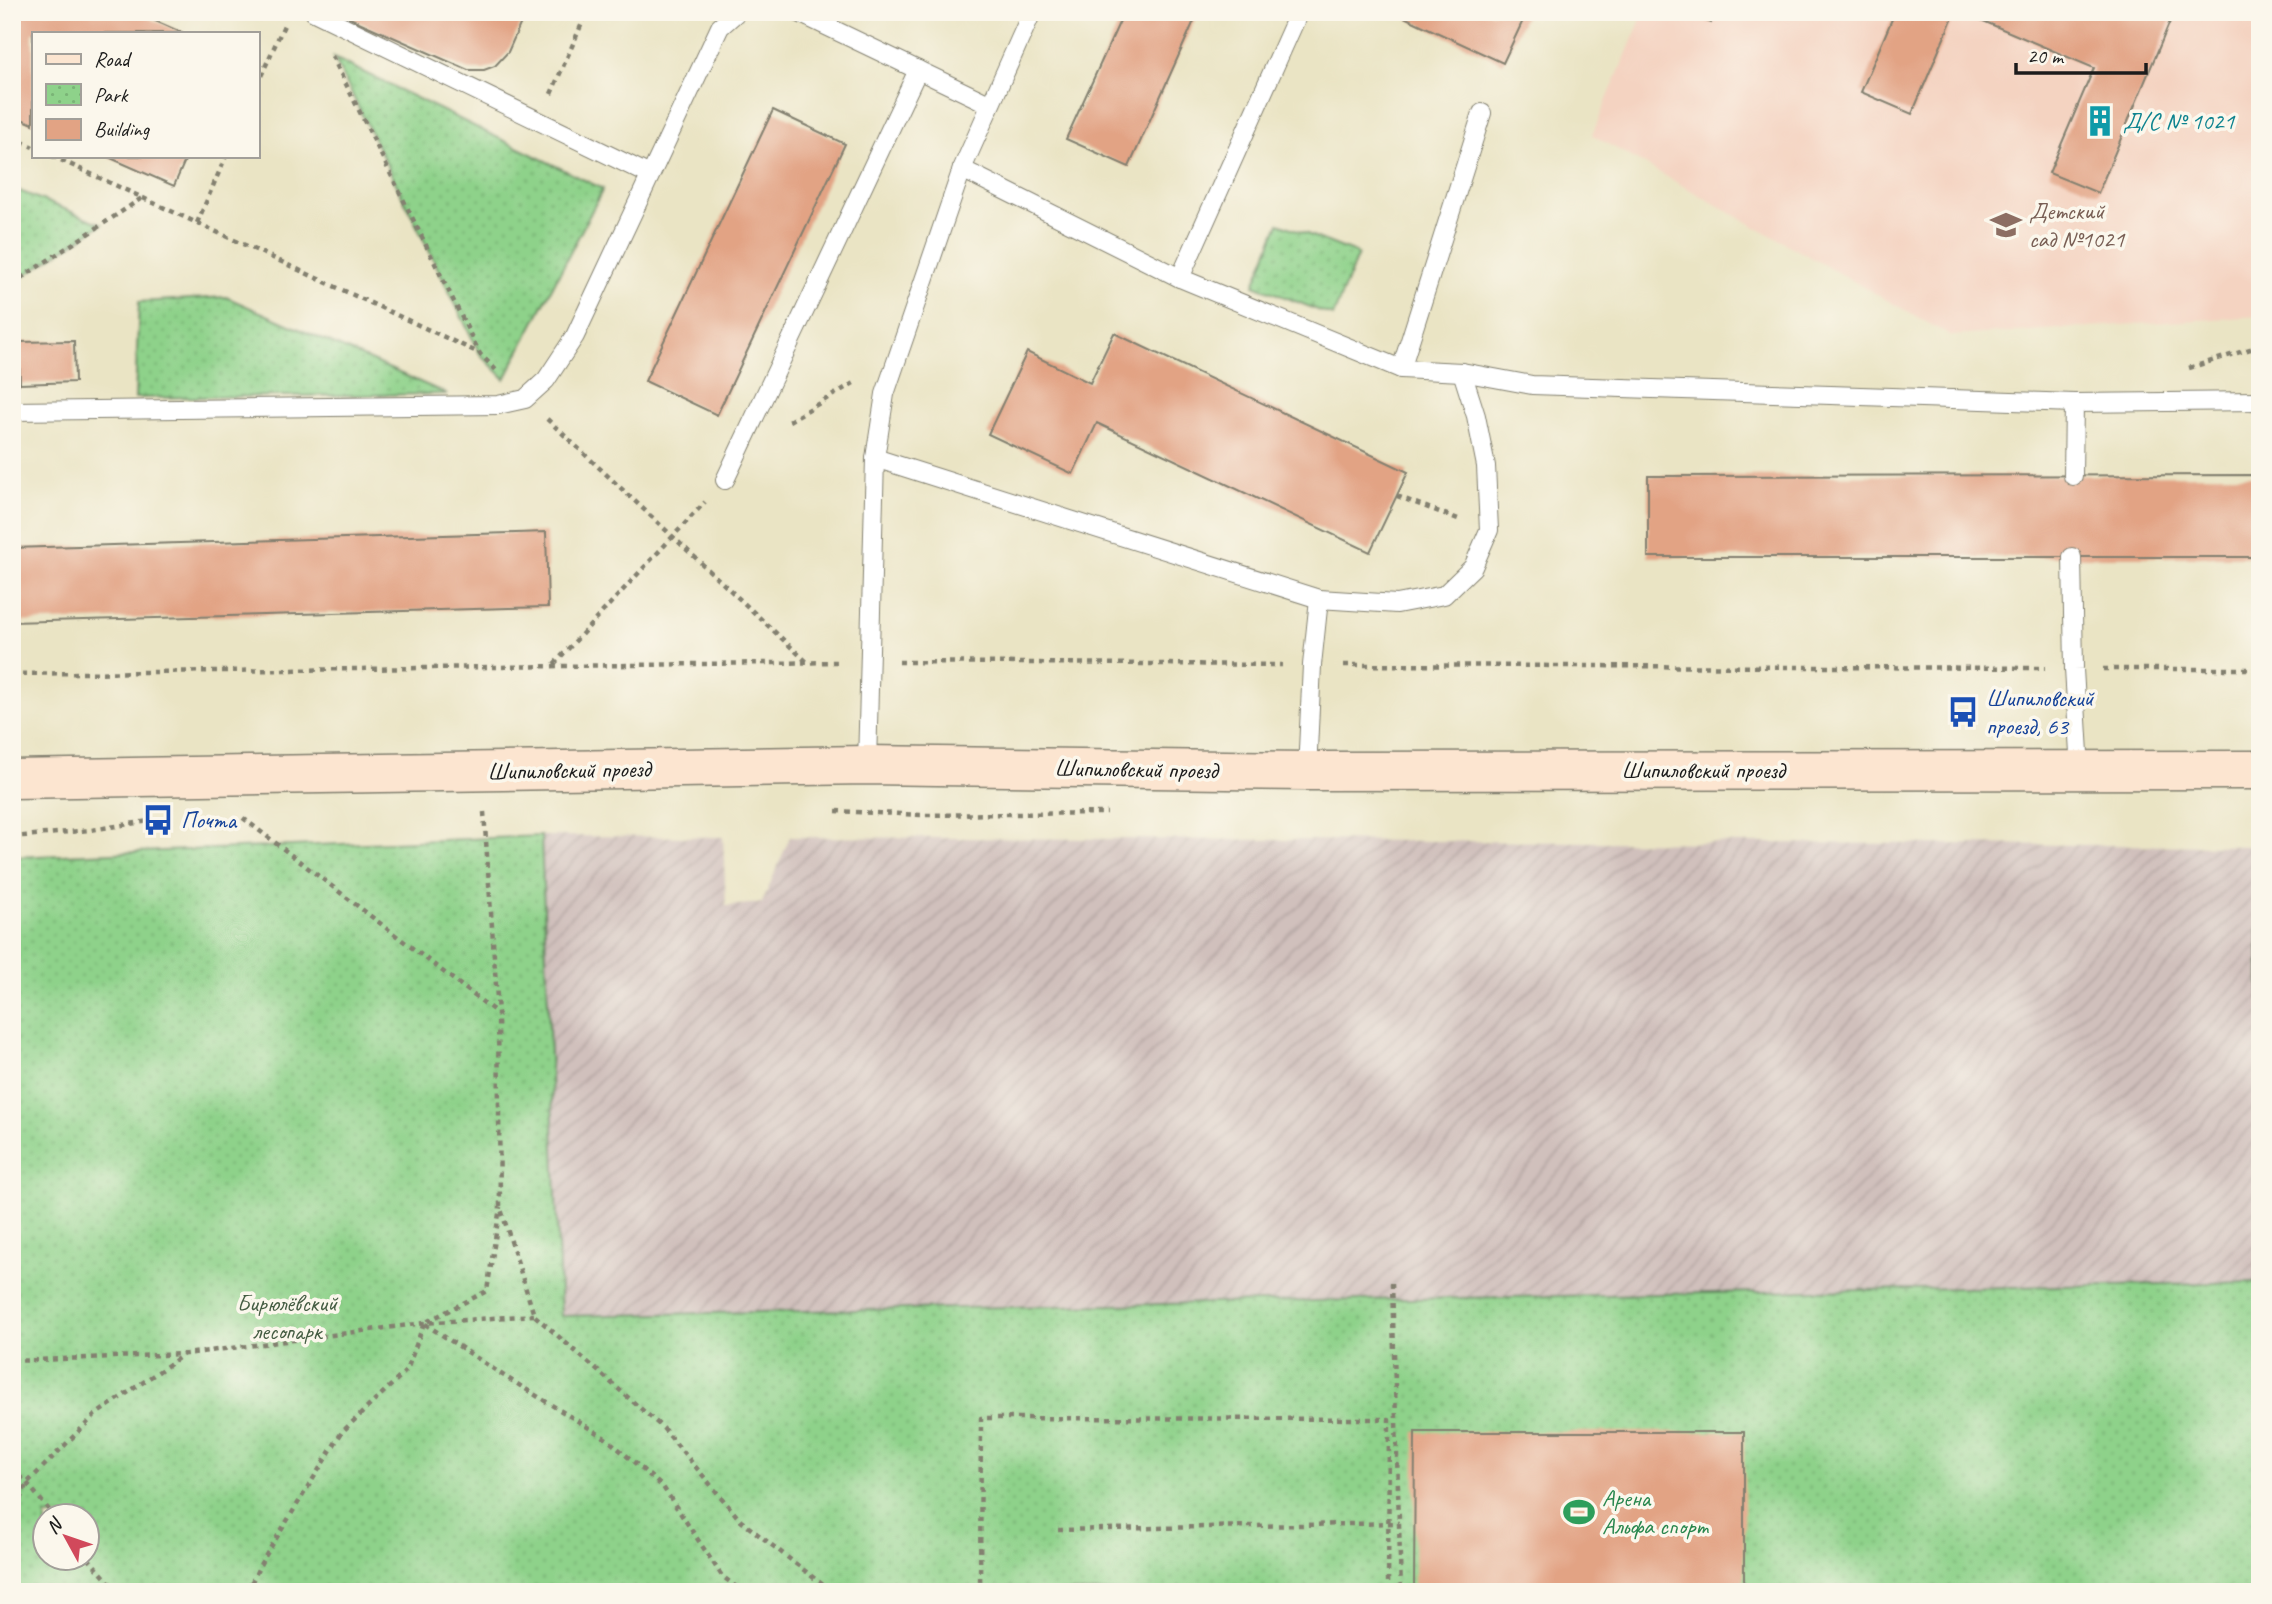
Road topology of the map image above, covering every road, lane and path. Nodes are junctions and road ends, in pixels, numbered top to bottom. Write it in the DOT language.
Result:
graph roads {
  1 [pos="289,12"];
  2 [pos="314,12"];
  3 [pos="587,12"];
  4 [pos="737,12"];
  5 [pos="797,12"];
  6 [pos="1032,12"];
  7 [pos="1299,12"];
  8 [pos="327,49"];
  9 [pos="918,70"];
  10 [pos="259,80"];
  11 [pos="989,104"];
  12 [pos="1482,113"];
  13 [pos="540,120"];
  14 [pos="12,137"];
  15 [pos="32,147"];
  16 [pos="56,158"];
  17 [pos="225,158"];
  18 [pos="962,169"];
  19 [pos="650,175"];
  20 [pos="142,198"];
  21 [pos="197,223"];
  22 [pos="1180,278"];
  23 [pos="12,284"];
  24 [pos="480,354"];
  25 [pos="897,358"];
  26 [pos="1401,369"];
  27 [pos="1462,372"];
  28 [pos="525,399"];
  29 [pos="2260,401"];
  30 [pos="2074,403"];
  31 [pos="12,411"];
  32 [pos="738,450"];
  33 [pos="875,458"];
  34 [pos="2073,476"];
  35 [pos="724,480"];
  36 [pos="1397,496"];
  37 [pos="1489,530"];
  38 [pos="673,538"];
  39 [pos="2072,557"];
  40 [pos="1319,599"];
  41 [pos="807,662"];
  42 [pos="869,662"];
  43 [pos="553,665"];
  44 [pos="1312,665"];
  45 [pos="2074,669"];
  46 [pos="2260,669"];
  47 [pos="12,674"];
  48 [pos="867,765"];
  49 [pos="2080,769"];
  50 [pos="2260,770"];
  51 [pos="1307,771"];
  52 [pos="12,779"];
  53 [pos="827,810"];
  54 [pos="484,811"];
  55 [pos="498,811"];
  56 [pos="471,812"];
  57 [pos="1112,813"];
  58 [pos="243,818"];
  59 [pos="257,818"];
  60 [pos="231,819"];
  61 [pos="158,820"];
  62 [pos="12,837"];
  63 [pos="498,1013"];
  64 [pos="500,1206"];
  65 [pos="1392,1283"];
  66 [pos="534,1315"];
  67 [pos="424,1323"];
  68 [pos="186,1354"];
  69 [pos="12,1361"];
  70 [pos="12,1470"];
  71 [pos="27,1483"];
  72 [pos="42,1502"];
  73 [pos="12,1518"];
  74 [pos="1388,1523"];
  75 [pos="1399,1523"];
  76 [pos="1058,1530"];
  77 [pos="100,1572"];
  78 [pos="118,1592"];
  79 [pos="247,1592"];
  80 [pos="743,1592"];
  81 [pos="832,1592"];
  82 [pos="980,1592"];
  83 [pos="1388,1592"];
  84 [pos="1401,1592"];
  1 -- 10 [label="path"];
  2 -- 13 [label="lane"];
  3 -- 13 [label="path"];
  4 -- 19 [label="lane"];
  5 -- 9 [label="lane"];
  6 -- 11 [label="lane"];
  7 -- 22 [label="lane"];
  8 -- 24 [label="path"];
  9 -- 11 [label="lane"];
  9 -- 32 [label="lane"];
  11 -- 18 [label="lane"];
  12 -- 26 [label="lane"];
  13 -- 19 [label="lane"];
  14 -- 15 [label="path"];
  16 -- 20 [label="path"];
  17 -- 21 [label="path"];
  18 -- 22 [label="lane"];
  18 -- 25 [label="lane"];
  19 -- 28 [label="lane"];
  20 -- 21 [label="path"];
  20 -- 23 [label="path"];
  21 -- 24 [label="path"];
  22 -- 26 [label="lane"];
  24 -- 28 [label="path"];
  25 -- 32 [label="path"];
  25 -- 33 [label="lane"];
  26 -- 27 [label="lane"];
  27 -- 30 [label="lane"];
  27 -- 37 [label="lane"];
  28 -- 31 [label="lane"];
  28 -- 38 [label="path"];
  29 -- 30 [label="lane"];
  30 -- 34 [label="lane"];
  32 -- 35 [label="lane"];
  33 -- 40 [label="lane"];
  33 -- 42 [label="lane"];
  35 -- 38 [label="path"];
  36 -- 37 [label="path"];
  37 -- 40 [label="lane"];
  38 -- 41 [label="path"];
  38 -- 43 [label="path"];
  39 -- 45 [label="lane"];
  40 -- 44 [label="lane"];
  41 -- 42 [label="path"];
  41 -- 43 [label="path"];
  42 -- 44 [label="path"];
  42 -- 48 [label="lane"];
  43 -- 47 [label="path"];
  44 -- 45 [label="path"];
  44 -- 51 [label="lane"];
  45 -- 46 [label="path"];
  45 -- 49 [label="lane"];
  48 -- 51 [label="main road, Шипиловский проезд"];
  48 -- 52 [label="main road, Шипиловский проезд"];
  49 -- 50 [label="main road, Шипиловский проезд"];
  49 -- 51 [label="main road, Шипиловский проезд"];
  53 -- 57 [label="path"];
  54 -- 55 [label="path"];
  54 -- 56 [label="path"];
  54 -- 63 [label="path"];
  58 -- 59 [label="path"];
  58 -- 60 [label="path"];
  58 -- 63 [label="path"];
  61 -- 62 [label="path"];
  63 -- 64 [label="path"];
  64 -- 66 [label="path"];
  64 -- 67 [label="path"];
  65 -- 75 [label="path"];
  66 -- 67 [label="path"];
  66 -- 81 [label="path"];
  67 -- 68 [label="path"];
  67 -- 79 [label="path"];
  67 -- 80 [label="path"];
  68 -- 69 [label="path"];
  68 -- 71 [label="path"];
  70 -- 71 [label="path"];
  71 -- 72 [label="path"];
  71 -- 73 [label="path"];
  74 -- 75 [label="path"];
  74 -- 76 [label="path"];
  74 -- 82 [label="path"];
  74 -- 83 [label="path"];
  75 -- 84 [label="path"];
  77 -- 78 [label="path"];
}
